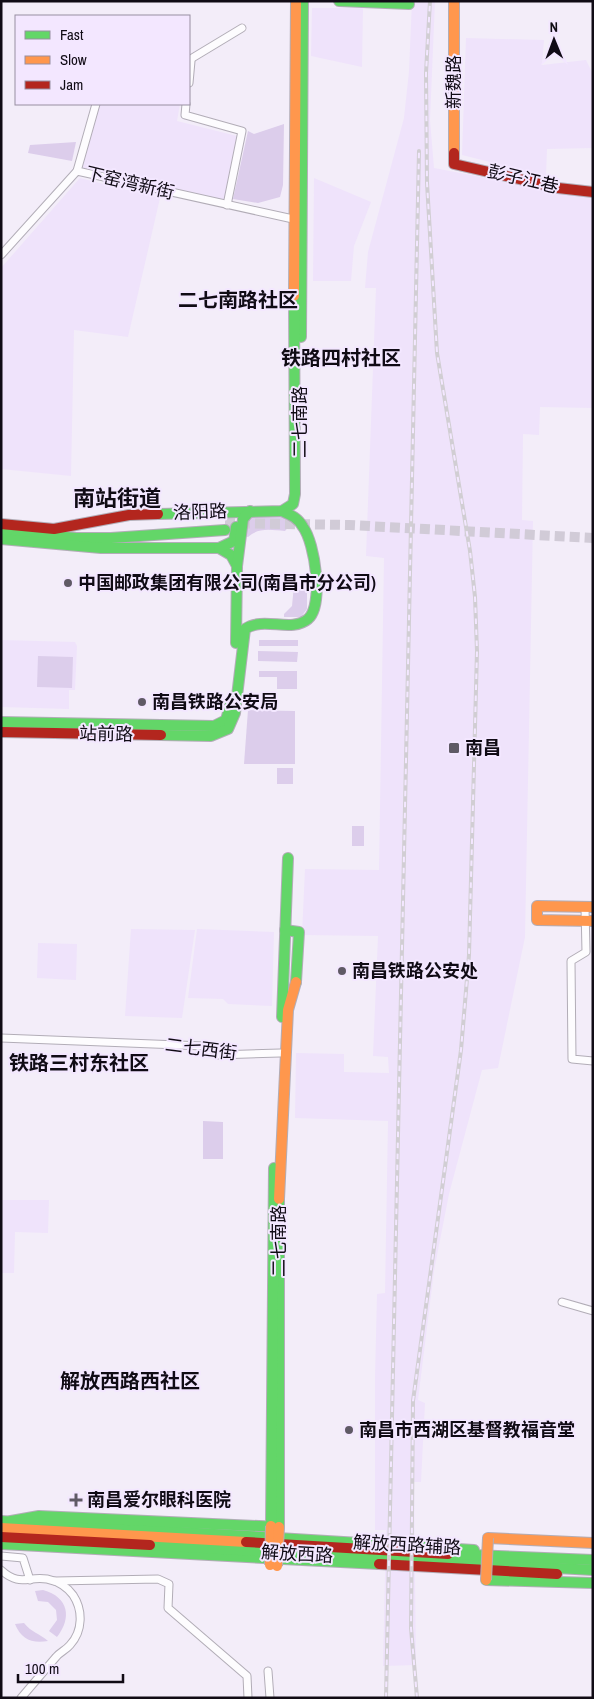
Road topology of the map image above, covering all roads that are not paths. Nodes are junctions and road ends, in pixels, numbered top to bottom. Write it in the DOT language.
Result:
graph roads {
  1 [pos="296,1"];
  2 [pos="303,1"];
  3 [pos="339,1"];
  4 [pos="454,1"];
  5 [pos="409,4"];
  6 [pos="242,28"];
  7 [pos="190,61"];
  8 [pos="96,105"];
  9 [pos="186,105"];
  10 [pos="454,164"];
  11 [pos="77,171"];
  12 [pos="593,192"];
  13 [pos="227,205"];
  14 [pos="293,219"];
  15 [pos="1,255"];
  16 [pos="229,511"];
  17 [pos="250,511"];
  18 [pos="282,511"];
  19 [pos="299,523"];
  20 [pos="1,526"];
  21 [pos="1,532"];
  22 [pos="1,539"];
  23 [pos="219,548"];
  24 [pos="237,566"];
  25 [pos="1,722"];
  26 [pos="211,731"];
  27 [pos="1,732"];
  28 [pos="288,858"];
  29 [pos="589,907"];
  30 [pos="589,921"];
  31 [pos="285,930"];
  32 [pos="1,1038"];
  33 [pos="280,1053"];
  34 [pos="593,1061"];
  35 [pos="562,1302"];
  36 [pos="593,1311"];
  37 [pos="6,1521"];
  38 [pos="275,1527"];
  39 [pos="1,1528"];
  40 [pos="1,1536"];
  41 [pos="593,1543"];
  42 [pos="1,1544"];
  43 [pos="18,1545"];
  44 [pos="1,1556"];
  45 [pos="593,1558"];
  46 [pos="274,1565"];
  47 [pos="1,1570"];
  48 [pos="593,1570"];
  49 [pos="593,1576"];
  50 [pos="30,1580"];
  51 [pos="55,1581"];
  52 [pos="593,1583"];
  53 [pos="268,1671"];
  54 [pos="21,1698"];
  55 [pos="248,1698"];
  56 [pos="270,1698"];
  1 -- 14 [label="main road, 二七南路"];
  2 -- 19 [label="main road, 二七南路"];
  3 -- 5 [label="main road"];
  4 -- 10 [label="main road, 新魏路"];
  6 -- 7 [label="street"];
  8 -- 11 [label="street"];
  9 -- 13 [label="street"];
  10 -- 12 [label="main road, 彭子江巷"];
  11 -- 13 [label="street, 下窑湾新街"];
  11 -- 15 [label="street, 下窑湾新街"];
  13 -- 14 [label="street, 下窑湾新街"];
  14 -- 18 [label="main road, 二七南路"];
  16 -- 17 [label="main road, 洛阳路"];
  16 -- 20 [label="main road, 洛阳路"];
  16 -- 23 [label="main road"];
  17 -- 18 [label="main road"];
  17 -- 24 [label="main road"];
  18 -- 19 [label="main road"];
  19 -- 26 [label="main road"];
  20 -- 21 [label="main road, 洛阳路"];
  22 -- 23 [label="main road, 洛阳路"];
  23 -- 24 [label="main road"];
  24 -- 26 [label="main road"];
  25 -- 26 [label="main road, 站前路"];
  26 -- 27 [label="main road, 站前路"];
  28 -- 31 [label="main road, 二七南路"];
  29 -- 30 [label="street"];
  29 -- 30 [label="main road"];
  30 -- 34 [label="street"];
  31 -- 33 [label="main road, 二七南路"];
  31 -- 38 [label="main road, 二七南路"];
  32 -- 33 [label="street, 二七西街"];
  33 -- 38 [label="main road, 二七南路"];
  35 -- 36 [label="street"];
  37 -- 38 [label="main road, 解放西路辅路"];
  37 -- 45 [label="main road, 解放西路辅路"];
  38 -- 46 [label="main road, 二七南路, bridge"];
  39 -- 45 [label="main road, 解放西路"];
  40 -- 48 [label="main road, 解放西路"];
  41 -- 52 [label="main road, bridge"];
  42 -- 43 [label="main road, 解放西路辅路"];
  43 -- 46 [label="main road, 解放西路辅路"];
  43 -- 49 [label="main road, 解放西路辅路"];
  44 -- 50 [label="street"];
  47 -- 50 [label="street"];
  50 -- 51 [label="street"];
  51 -- 54 [label="street"];
  51 -- 55 [label="street"];
  53 -- 56 [label="street"];
}
